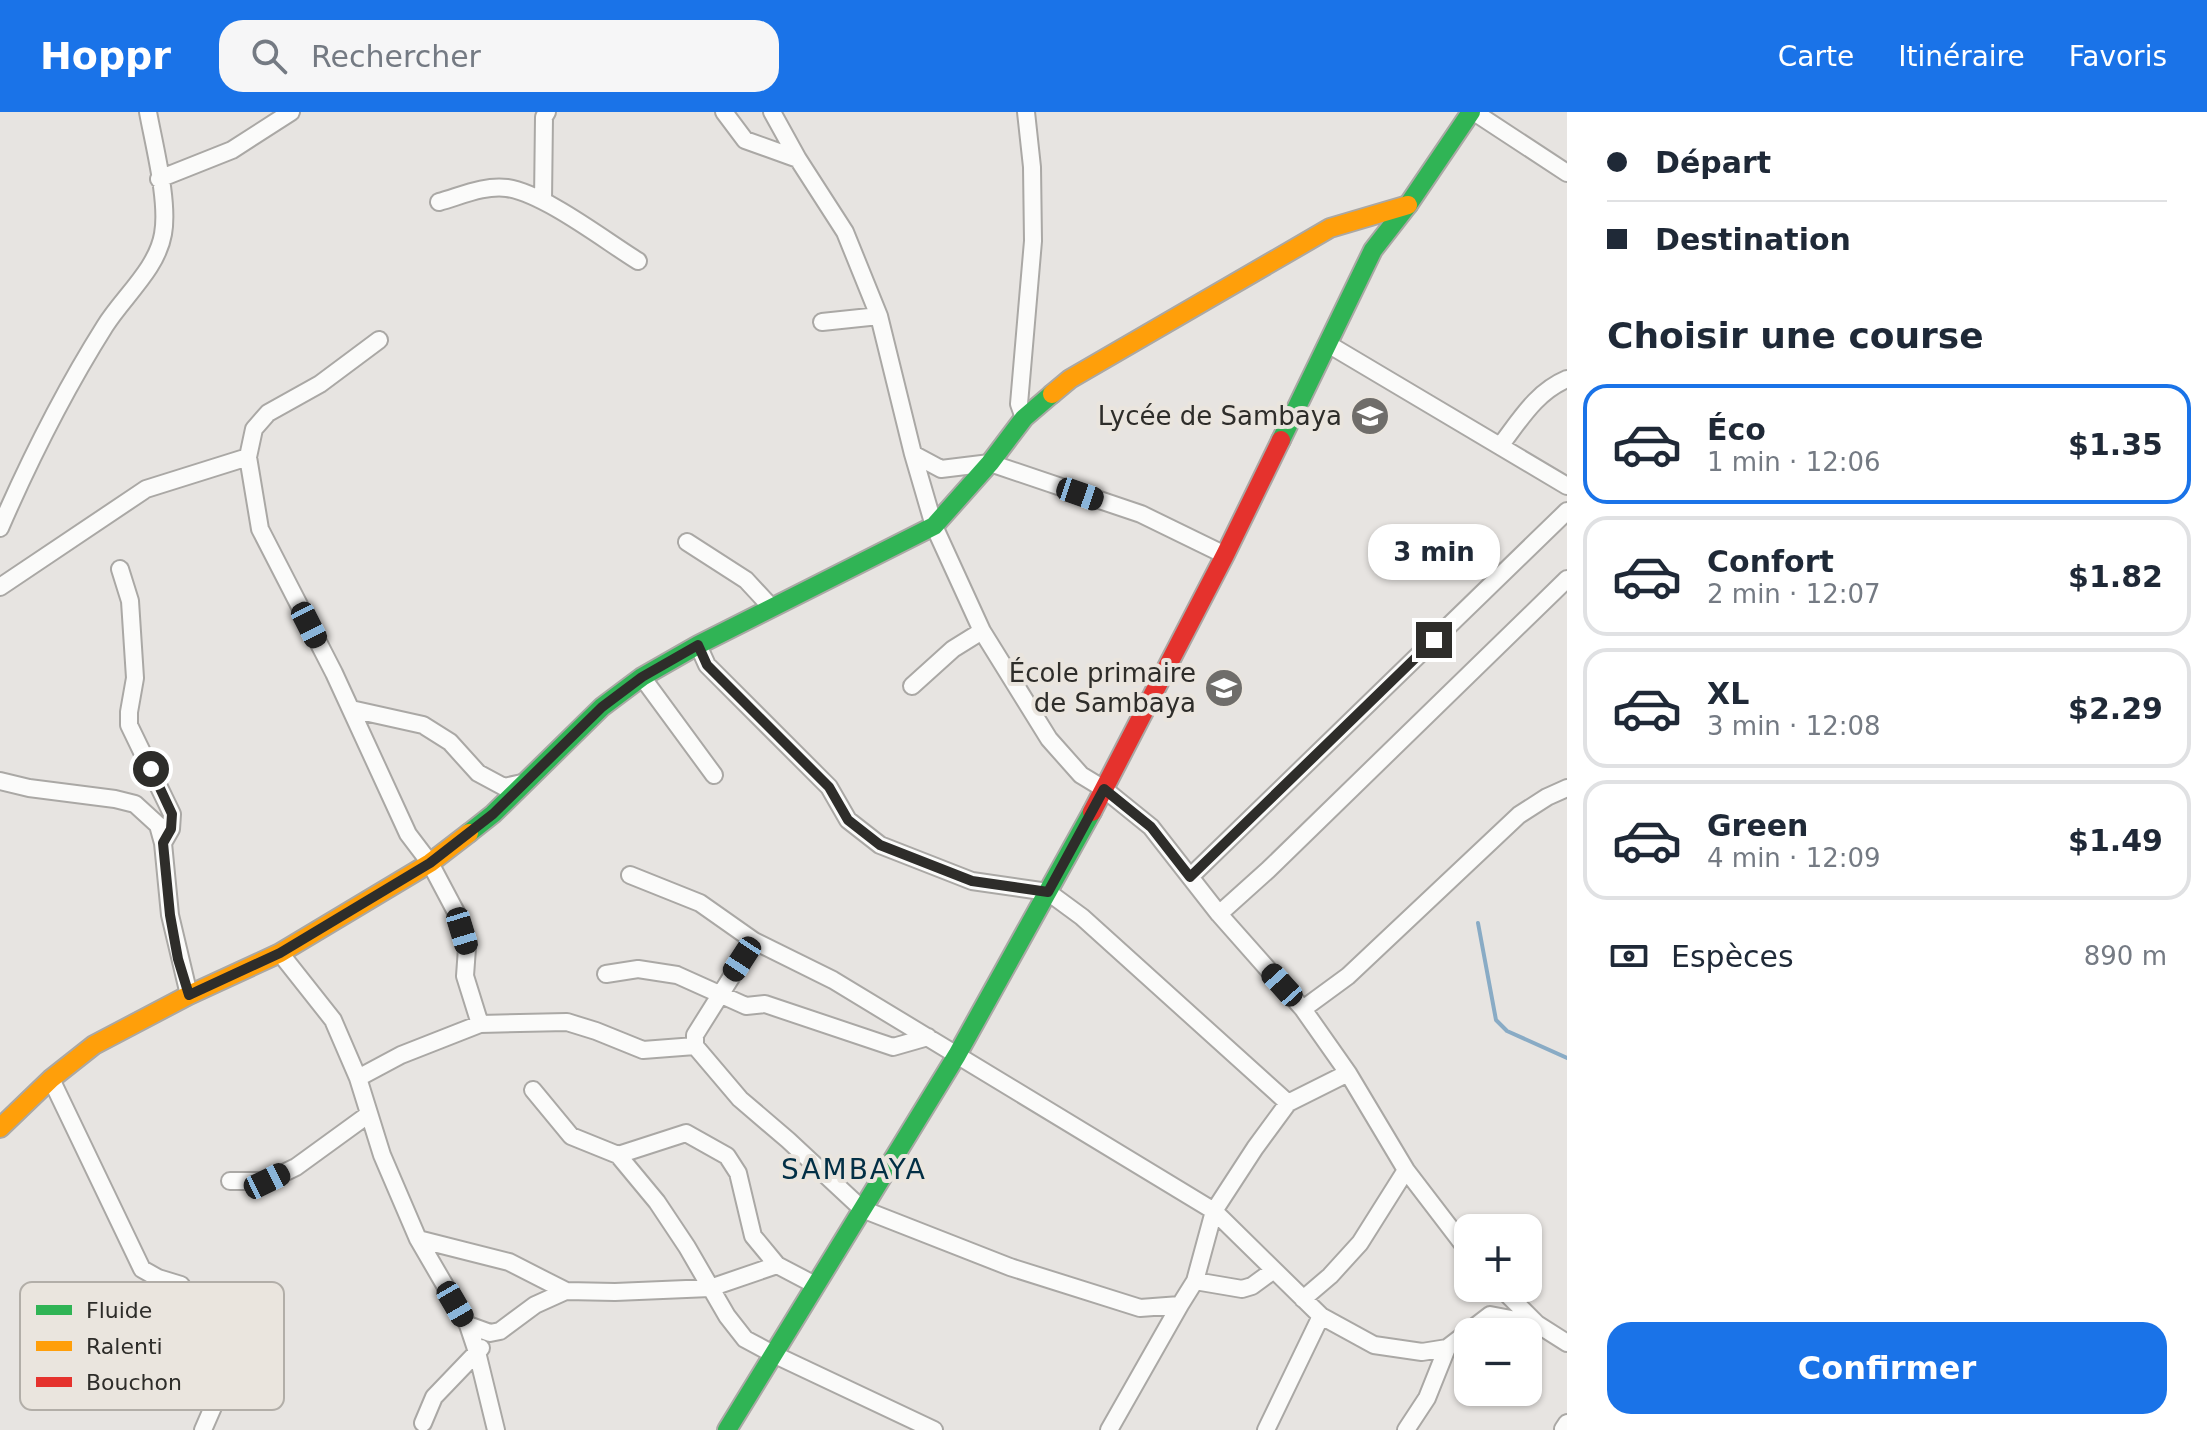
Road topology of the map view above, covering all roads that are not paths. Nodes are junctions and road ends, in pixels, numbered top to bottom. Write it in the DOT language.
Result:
graph roads {
  1 [pos="148,112"];
  2 [pos="291,112"];
  3 [pos="547,112"];
  4 [pos="724,112"];
  5 [pos="772,112"];
  6 [pos="1026,112"];
  7 [pos="1467,116"];
  8 [pos="798,159"];
  9 [pos="1567,173"];
  10 [pos="159,179"];
  11 [pos="543,201"];
  12 [pos="439,202"];
  13 [pos="1408,205"];
  14 [pos="638,261"];
  15 [pos="879,316"];
  16 [pos="822,322"];
  17 [pos="379,340"];
  18 [pos="1328,344"];
  19 [pos="1567,379"];
  20 [pos="1024,418"];
  21 [pos="1500,446"];
  22 [pos="913,454"];
  23 [pos="248,457"];
  24 [pos="990,463"];
  25 [pos="1567,486"];
  26 [pos="1567,511"];
  27 [pos="934,526"];
  28 [pos="0,528"];
  29 [pos="687,542"];
  30 [pos="1225,555"];
  31 [pos="120,569"];
  32 [pos="1567,579"];
  33 [pos="0,587"];
  34 [pos="772,608"];
  35 [pos="982,631"];
  36 [pos="698,645"];
  37 [pos="642,677"];
  38 [pos="912,686"];
  39 [pos="351,709"];
  40 [pos="714,775"];
  41 [pos="0,781"];
  42 [pos="524,783"];
  43 [pos="1567,788"];
  44 [pos="1104,789"];
  45 [pos="163,843"];
  46 [pos="430,863"];
  47 [pos="630,875"];
  48 [pos="1190,877"];
  49 [pos="1048,892"];
  50 [pos="1219,914"];
  51 [pos="754,941"];
  52 [pos="280,953"];
  53 [pos="606,974"];
  54 [pos="189,995"];
  55 [pos="719,995"];
  56 [pos="1303,1009"];
  57 [pos="480,1024"];
  58 [pos="928,1037"];
  59 [pos="695,1046"];
  60 [pos="957,1055"];
  61 [pos="1348,1073"];
  62 [pos="358,1078"];
  63 [pos="51,1079"];
  64 [pos="533,1090"];
  65 [pos="1288,1103"];
  66 [pos="369,1114"];
  67 [pos="0,1128"];
  68 [pos="618,1155"];
  69 [pos="1406,1170"];
  70 [pos="230,1181"];
  71 [pos="862,1209"];
  72 [pos="1214,1211"];
  73 [pos="1454,1233"];
  74 [pos="418,1239"];
  75 [pos="777,1265"];
  76 [pos="1274,1270"];
  77 [pos="1195,1281"];
  78 [pos="171,1282"];
  79 [pos="815,1285"];
  80 [pos="710,1288"];
  81 [pos="566,1291"];
  82 [pos="1303,1299"];
  83 [pos="1498,1302"];
  84 [pos="1515,1302"];
  85 [pos="1180,1305"];
  86 [pos="1490,1315"];
  87 [pos="1321,1316"];
  88 [pos="1506,1318"];
  89 [pos="1531,1318"];
  90 [pos="468,1325"];
  91 [pos="1542,1327"];
  92 [pos="500,1331"];
  93 [pos="1567,1343"];
  94 [pos="1447,1348"];
  95 [pos="477,1352"];
  96 [pos="773,1354"];
  97 [pos="212,1410"];
  98 [pos="423,1423"];
  99 [pos="1567,1423"];
  100 [pos="1564,1429"];
  101 [pos="203,1430"];
  102 [pos="496,1430"];
  103 [pos="727,1430"];
  104 [pos="934,1430"];
  105 [pos="1109,1430"];
  106 [pos="1266,1430"];
  107 [pos="1406,1430"];
  1 -- 10 [label="street"];
  2 -- 10 [label="street"];
  3 -- 11 [label="street"];
  4 -- 8 [label="street"];
  5 -- 8 [label="street"];
  6 -- 20 [label="street"];
  7 -- 9 [label="street"];
  7 -- 13 [label="street"];
  8 -- 15 [label="street"];
  10 -- 28 [label="street"];
  11 -- 12 [label="street"];
  11 -- 14 [label="street"];
  13 -- 18 [label="street"];
  13 -- 20 [label="street"];
  15 -- 16 [label="street"];
  15 -- 22 [label="street"];
  17 -- 23 [label="street"];
  18 -- 21 [label="street"];
  18 -- 30 [label="street"];
  19 -- 21 [label="street"];
  20 -- 24 [label="street"];
  21 -- 25 [label="street"];
  22 -- 24 [label="street"];
  22 -- 27 [label="street"];
  23 -- 33 [label="street"];
  23 -- 39 [label="street"];
  24 -- 27 [label="street"];
  24 -- 30 [label="street"];
  26 -- 48 [label="street"];
  27 -- 34 [label="street"];
  27 -- 35 [label="street"];
  29 -- 34 [label="street"];
  30 -- 44 [label="street"];
  31 -- 45 [label="street"];
  32 -- 50 [label="street"];
  34 -- 36 [label="street"];
  35 -- 38 [label="street"];
  35 -- 44 [label="street"];
  36 -- 37 [label="street"];
  36 -- 49 [label="street"];
  37 -- 40 [label="street"];
  37 -- 42 [label="street"];
  39 -- 42 [label="street"];
  39 -- 46 [label="street"];
  41 -- 45 [label="street"];
  42 -- 46 [label="street"];
  43 -- 56 [label="street"];
  44 -- 48 [label="street"];
  44 -- 49 [label="street"];
  45 -- 54 [label="street"];
  46 -- 52 [label="street"];
  46 -- 57 [label="street"];
  47 -- 51 [label="street"];
  48 -- 50 [label="street"];
  49 -- 60 [label="street"];
  49 -- 65 [label="street"];
  50 -- 56 [label="street"];
  51 -- 55 [label="street"];
  51 -- 58 [label="street"];
  52 -- 54 [label="street"];
  52 -- 62 [label="street"];
  53 -- 55 [label="street"];
  54 -- 63 [label="street"];
  55 -- 58 [label="street"];
  55 -- 59 [label="street"];
  56 -- 61 [label="street"];
  57 -- 59 [label="street"];
  57 -- 62 [label="street"];
  58 -- 60 [label="street"];
  59 -- 71 [label="street"];
  60 -- 71 [label="street"];
  60 -- 72 [label="street"];
  61 -- 65 [label="street"];
  61 -- 69 [label="street"];
  62 -- 66 [label="street"];
  63 -- 67 [label="street"];
  63 -- 78 [label="street"];
  64 -- 68 [label="street"];
  65 -- 72 [label="street"];
  66 -- 70 [label="street"];
  66 -- 74 [label="street"];
  68 -- 75 [label="street"];
  68 -- 80 [label="street"];
  69 -- 73 [label="street"];
  69 -- 82 [label="street"];
  71 -- 79 [label="street"];
  71 -- 85 [label="street"];
  72 -- 76 [label="street"];
  72 -- 77 [label="street"];
  74 -- 81 [label="street"];
  74 -- 90 [label="street"];
  75 -- 79 [label="street"];
  75 -- 80 [label="street"];
  76 -- 77 [label="street"];
  76 -- 82 [label="street"];
  77 -- 85 [label="street"];
  79 -- 96 [label="street"];
  80 -- 81 [label="street"];
  80 -- 96 [label="street"];
  81 -- 92 [label="street"];
  82 -- 87 [label="street"];
  83 -- 86 [label="street"];
  84 -- 89 [label="street"];
  85 -- 105 [label="street"];
  86 -- 88 [label="street"];
  86 -- 94 [label="street"];
  87 -- 94 [label="street"];
  87 -- 106 [label="street"];
  90 -- 92 [label="street"];
  90 -- 95 [label="street"];
  91 -- 93 [label="street"];
  92 -- 95 [label="street"];
  94 -- 107 [label="street"];
  95 -- 98 [label="street"];
  95 -- 102 [label="street"];
  96 -- 103 [label="street"];
  96 -- 104 [label="street"];
  97 -- 101 [label="street"];
  99 -- 100 [label="street"];
}
